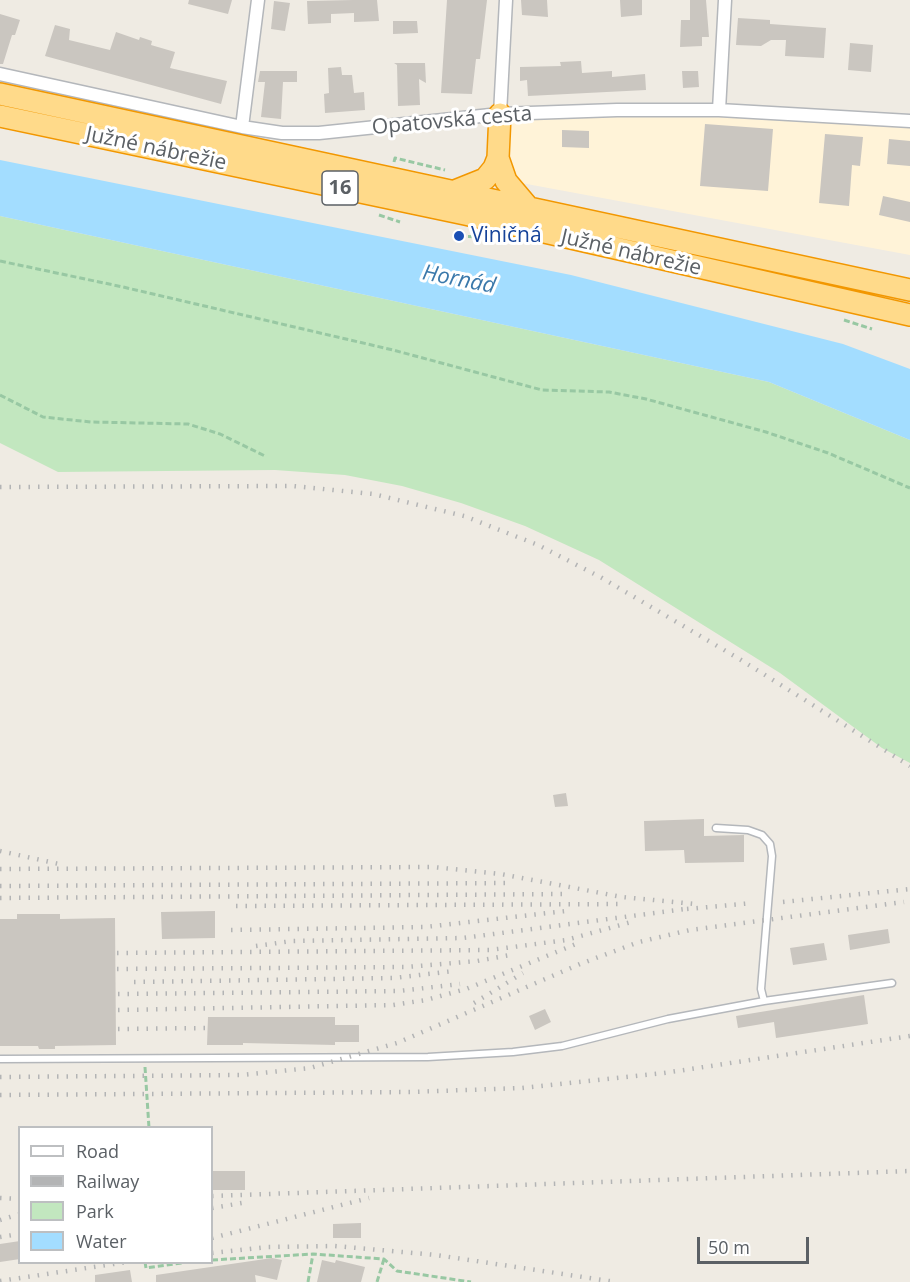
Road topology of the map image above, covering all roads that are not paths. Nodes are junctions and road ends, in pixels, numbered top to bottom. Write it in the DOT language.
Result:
graph roads {
  1 [pos="258,0"];
  2 [pos="506,0"];
  3 [pos="725,0"];
  4 [pos="0,74"];
  5 [pos="0,94"];
  6 [pos="719,110"];
  7 [pos="500,114"];
  8 [pos="0,116"];
  9 [pos="910,121"];
  10 [pos="242,127"];
  11 [pos="498,158"];
  12 [pos="452,181"];
  13 [pos="528,207"];
  14 [pos="910,290"];
  15 [pos="910,315"];
  16 [pos="716,828"];
  17 [pos="892,982"];
  18 [pos="764,1001"];
  19 [pos="0,1059"];
  1 -- 10 [label="street"];
  2 -- 7 [label="street"];
  3 -- 6 [label="street"];
  4 -- 10 [label="street, Opatovská cesta"];
  5 -- 12 [label="highway, Južné nábrežie / 16"];
  6 -- 7 [label="street, Opatovská cesta"];
  6 -- 9 [label="street, Opatovská cesta"];
  7 -- 10 [label="street, Opatovská cesta"];
  7 -- 11 [label="highway"];
  8 -- 15 [label="highway, Južné nábrežie / 16"];
  11 -- 12 [label="highway"];
  11 -- 13 [label="highway"];
  12 -- 13 [label="highway, Južné nábrežie / 16"];
  13 -- 14 [label="highway, Južné nábrežie / 16"];
  16 -- 18 [label="lane"];
  17 -- 18 [label="lane"];
  18 -- 19 [label="lane"];
}
